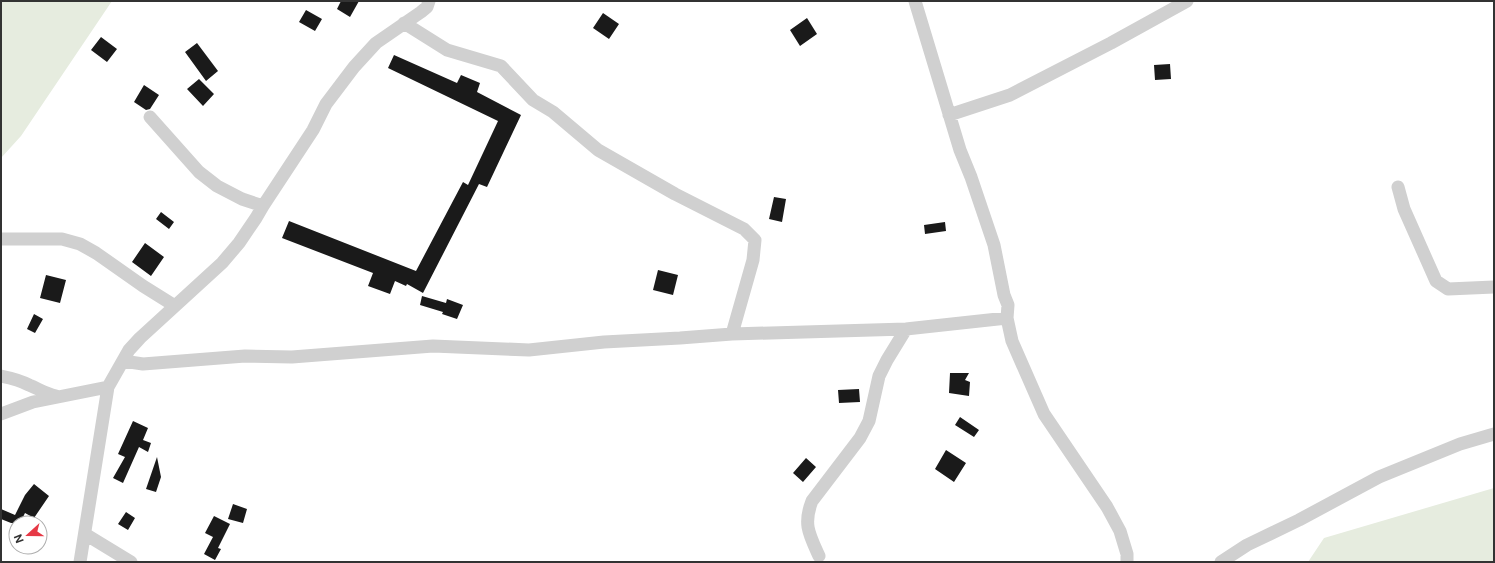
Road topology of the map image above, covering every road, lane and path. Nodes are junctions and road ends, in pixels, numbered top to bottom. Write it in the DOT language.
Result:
graph roads {
  1 [pos="430,1"];
  2 [pos="915,1"];
  3 [pos="1187,1"];
  4 [pos="404,23"];
  5 [pos="949,114"];
  6 [pos="150,117"];
  7 [pos="1398,187"];
  8 [pos="262,206"];
  9 [pos="1,239"];
  10 [pos="1494,287"];
  11 [pos="175,306"];
  12 [pos="1008,318"];
  13 [pos="906,329"];
  14 [pos="732,334"];
  15 [pos="123,361"];
  16 [pos="1,376"];
  17 [pos="108,387"];
  18 [pos="56,396"];
  19 [pos="1,414"];
  20 [pos="1494,434"];
  21 [pos="85,534"];
  22 [pos="818,556"];
  23 [pos="80,562"];
  24 [pos="131,562"];
  25 [pos="1127,562"];
  26 [pos="1221,562"];
  1 -- 4 [label="street"];
  2 -- 5 [label="street"];
  3 -- 5 [label="street"];
  4 -- 8 [label="street"];
  4 -- 14 [label="street"];
  5 -- 12 [label="street"];
  6 -- 8 [label="street"];
  7 -- 10 [label="street"];
  8 -- 11 [label="street"];
  9 -- 11 [label="street"];
  11 -- 15 [label="street"];
  12 -- 13 [label="street"];
  12 -- 25 [label="street"];
  13 -- 14 [label="street"];
  13 -- 22 [label="street"];
  14 -- 15 [label="street"];
  15 -- 17 [label="street"];
  16 -- 18 [label="street"];
  17 -- 18 [label="street"];
  17 -- 21 [label="street"];
  18 -- 19 [label="street"];
  20 -- 26 [label="street"];
  21 -- 23 [label="street"];
  21 -- 24 [label="street"];
}
